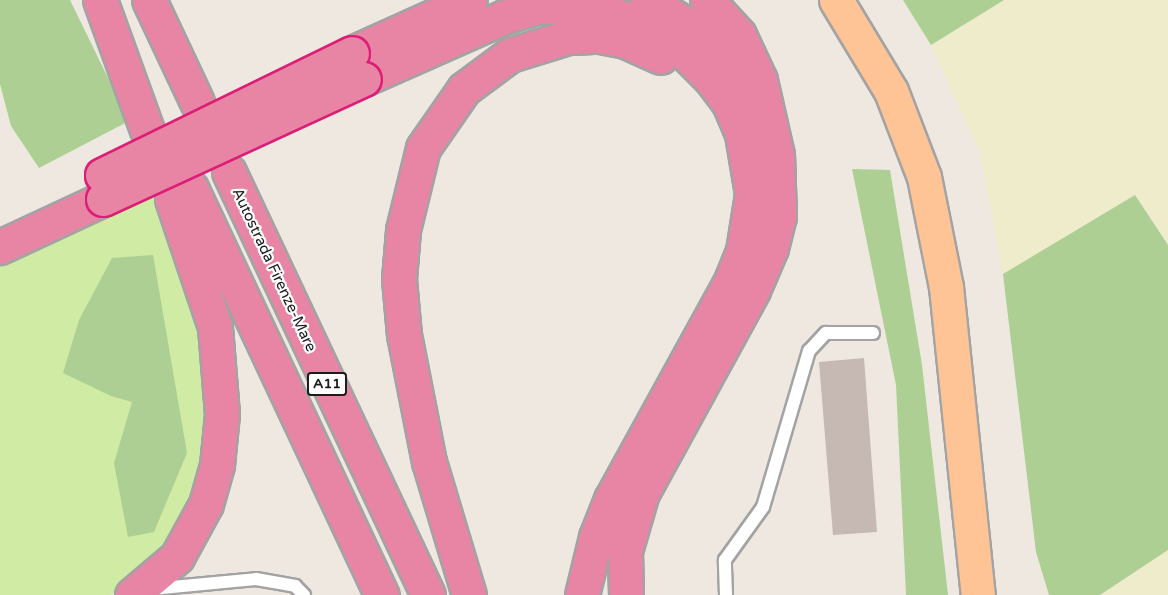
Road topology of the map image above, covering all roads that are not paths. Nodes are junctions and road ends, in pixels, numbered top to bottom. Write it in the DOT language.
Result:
graph roads {
  1 [pos="102,0"];
  2 [pos="149,0"];
  3 [pos="470,0"];
  4 [pos="647,0"];
  5 [pos="707,0"];
  6 [pos="836,0"];
  7 [pos="358,66"];
  8 [pos="197,102"];
  9 [pos="729,103"];
  10 [pos="768,118"];
  11 [pos="154,127"];
  12 [pos="229,172"];
  13 [pos="99,188"];
  14 [pos="0,223"];
  15 [pos="0,247"];
  16 [pos="873,333"];
  17 [pos="136,592"];
  18 [pos="304,595"];
  19 [pos="382,595"];
  20 [pos="428,595"];
  21 [pos="468,595"];
  22 [pos="582,595"];
  23 [pos="626,595"];
  24 [pos="726,595"];
  25 [pos="978,595"];
  1 -- 11 [label="highway"];
  2 -- 8 [label="highway"];
  3 -- 7 [label="highway"];
  4 -- 10 [label="highway"];
  5 -- 10 [label="highway"];
  6 -- 25 [label="main road"];
  7 -- 9 [label="highway"];
  7 -- 13 [label="highway, bridge"];
  9 -- 21 [label="highway"];
  9 -- 22 [label="highway"];
  10 -- 23 [label="highway"];
  12 -- 20 [label="highway, Autostrada Firenze-Mare / A11"];
  13 -- 14 [label="highway"];
  13 -- 15 [label="highway"];
  16 -- 24 [label="lane"];
  17 -- 18 [label="lane"];
  17 -- 19 [label="highway, A11"];
}
